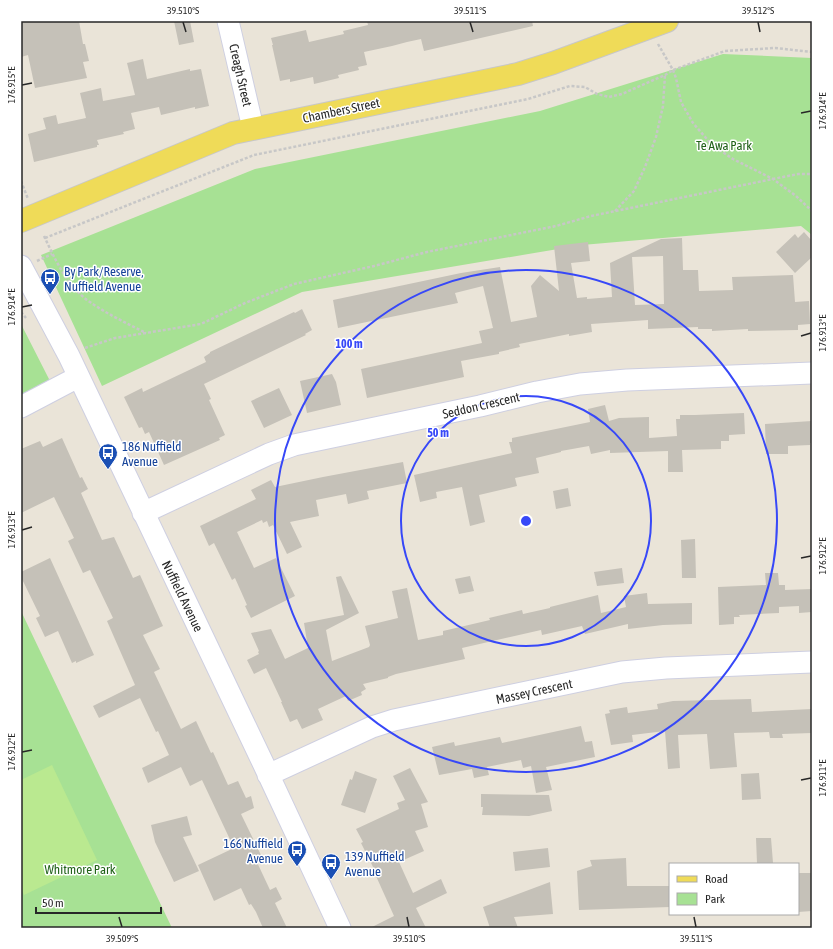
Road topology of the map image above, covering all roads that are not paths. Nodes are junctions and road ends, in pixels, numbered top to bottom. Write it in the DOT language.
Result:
graph roads {
  1 [pos="228,21"];
  2 [pos="667,21"];
  3 [pos="253,128"];
  4 [pos="28,218"];
  5 [pos="21,266"];
  6 [pos="812,374"];
  7 [pos="78,377"];
  8 [pos="21,407"];
  9 [pos="143,513"];
  10 [pos="812,662"];
  11 [pos="268,775"];
  12 [pos="340,928"];
  1 -- 3 [label="street, Creagh Street"];
  2 -- 3 [label="main road, Chambers Street"];
  3 -- 4 [label="main road, Chambers Street"];
  5 -- 7 [label="street, Nuffield Avenue"];
  6 -- 9 [label="street, Seddon Crescent"];
  7 -- 8 [label="street"];
  7 -- 9 [label="street, Nuffield Avenue"];
  9 -- 11 [label="street, Nuffield Avenue"];
  10 -- 11 [label="street, Massey Crescent"];
  11 -- 12 [label="street, Nuffield Avenue"];
}
